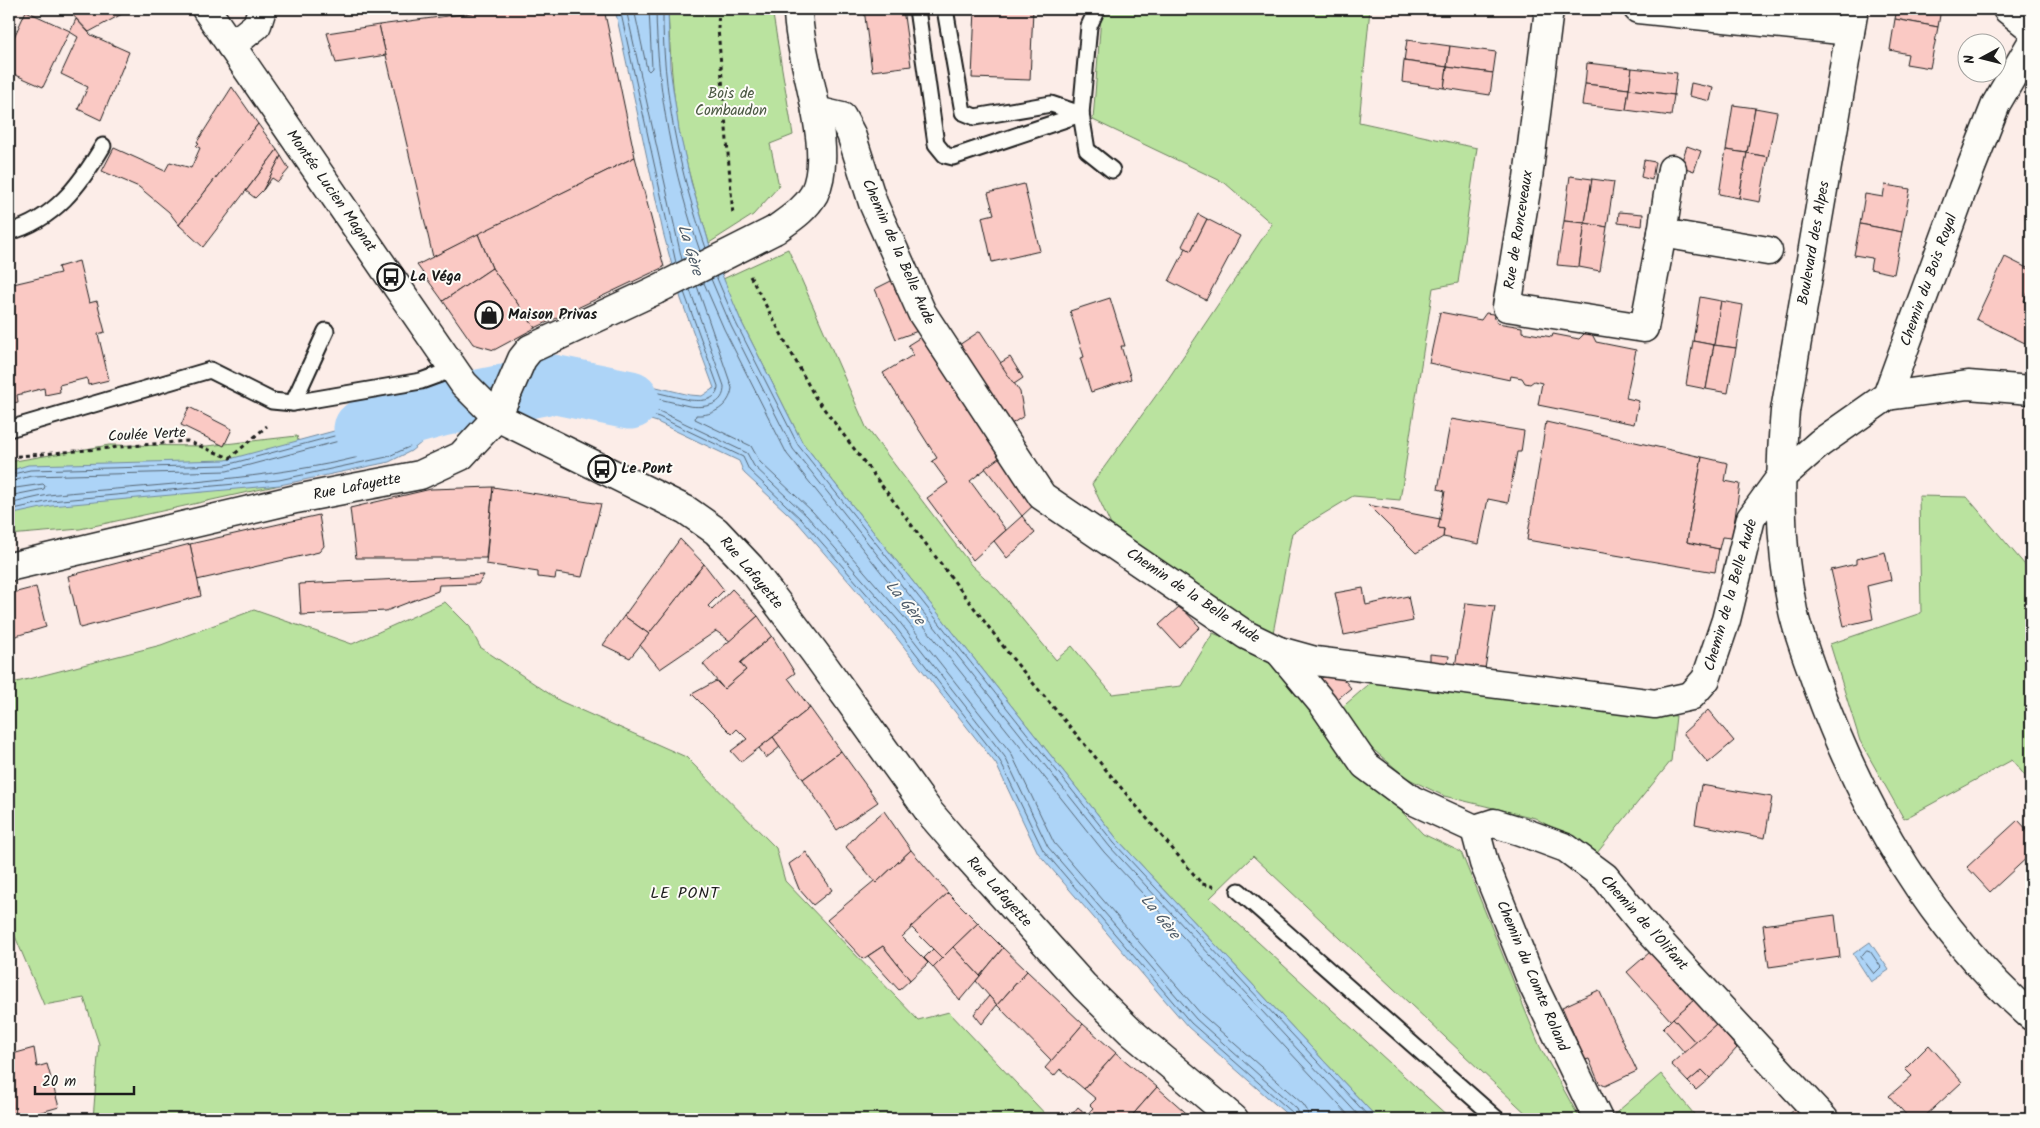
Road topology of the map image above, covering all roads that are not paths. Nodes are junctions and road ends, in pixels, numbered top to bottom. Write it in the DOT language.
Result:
graph roads {
  1 [pos="206,9"];
  2 [pos="262,9"];
  3 [pos="798,9"];
  4 [pos="916,9"];
  5 [pos="945,9"];
  6 [pos="1097,9"];
  7 [pos="1550,9"];
  8 [pos="1638,9"];
  9 [pos="2007,9"];
  10 [pos="1696,12"];
  11 [pos="1852,20"];
  12 [pos="2031,28"];
  13 [pos="2031,44"];
  14 [pos="231,46"];
  15 [pos="816,111"];
  16 [pos="1081,114"];
  17 [pos="103,146"];
  18 [pos="1672,169"];
  19 [pos="1112,170"];
  20 [pos="9,232"];
  21 [pos="1662,232"];
  22 [pos="1768,251"];
  23 [pos="326,331"];
  24 [pos="459,376"];
  25 [pos="2031,390"];
  26 [pos="1888,396"];
  27 [pos="293,403"];
  28 [pos="497,417"];
  29 [pos="9,429"];
  30 [pos="1780,478"];
  31 [pos="9,567"];
  32 [pos="1279,651"];
  33 [pos="1475,829"];
  34 [pos="1239,892"];
  35 [pos="2031,1016"];
  36 [pos="1234,1119"];
  37 [pos="1497,1119"];
  38 [pos="1598,1119"];
  39 [pos="1824,1119"];
  1 -- 14 [label="street, Montée Lucien Magnat"];
  2 -- 14 [label="street"];
  3 -- 15 [label="street"];
  4 -- 16 [label="lane"];
  5 -- 16 [label="lane"];
  6 -- 16 [label="lane"];
  7 -- 21 [label="street, Rue de Ronceveaux"];
  8 -- 10 [label="street"];
  9 -- 12 [label="street"];
  10 -- 11 [label="street"];
  11 -- 30 [label="street, Boulevard des Alpes"];
  13 -- 26 [label="street, Chemin du Bois Royal"];
  14 -- 24 [label="street, Montée Lucien Magnat"];
  15 -- 28 [label="street, bridge"];
  15 -- 32 [label="street, Chemin de la Belle Aude"];
  16 -- 19 [label="lane"];
  17 -- 20 [label="lane"];
  18 -- 21 [label="street, Rue de Ronceveaux"];
  21 -- 22 [label="street"];
  23 -- 27 [label="lane"];
  24 -- 27 [label="lane"];
  24 -- 28 [label="street, Montée Lucien Magnat"];
  25 -- 26 [label="street"];
  26 -- 30 [label="street"];
  27 -- 29 [label="lane"];
  28 -- 31 [label="street, Rue Lafayette"];
  28 -- 36 [label="street, Rue Lafayette"];
  30 -- 32 [label="street, Chemin de la Belle Aude"];
  30 -- 35 [label="street, Boulevard des Alpes"];
  32 -- 33 [label="street"];
  33 -- 38 [label="street, Chemin du Comte Roland"];
  33 -- 39 [label="street, Chemin de l'Olifant"];
  34 -- 37 [label="lane"];
}
